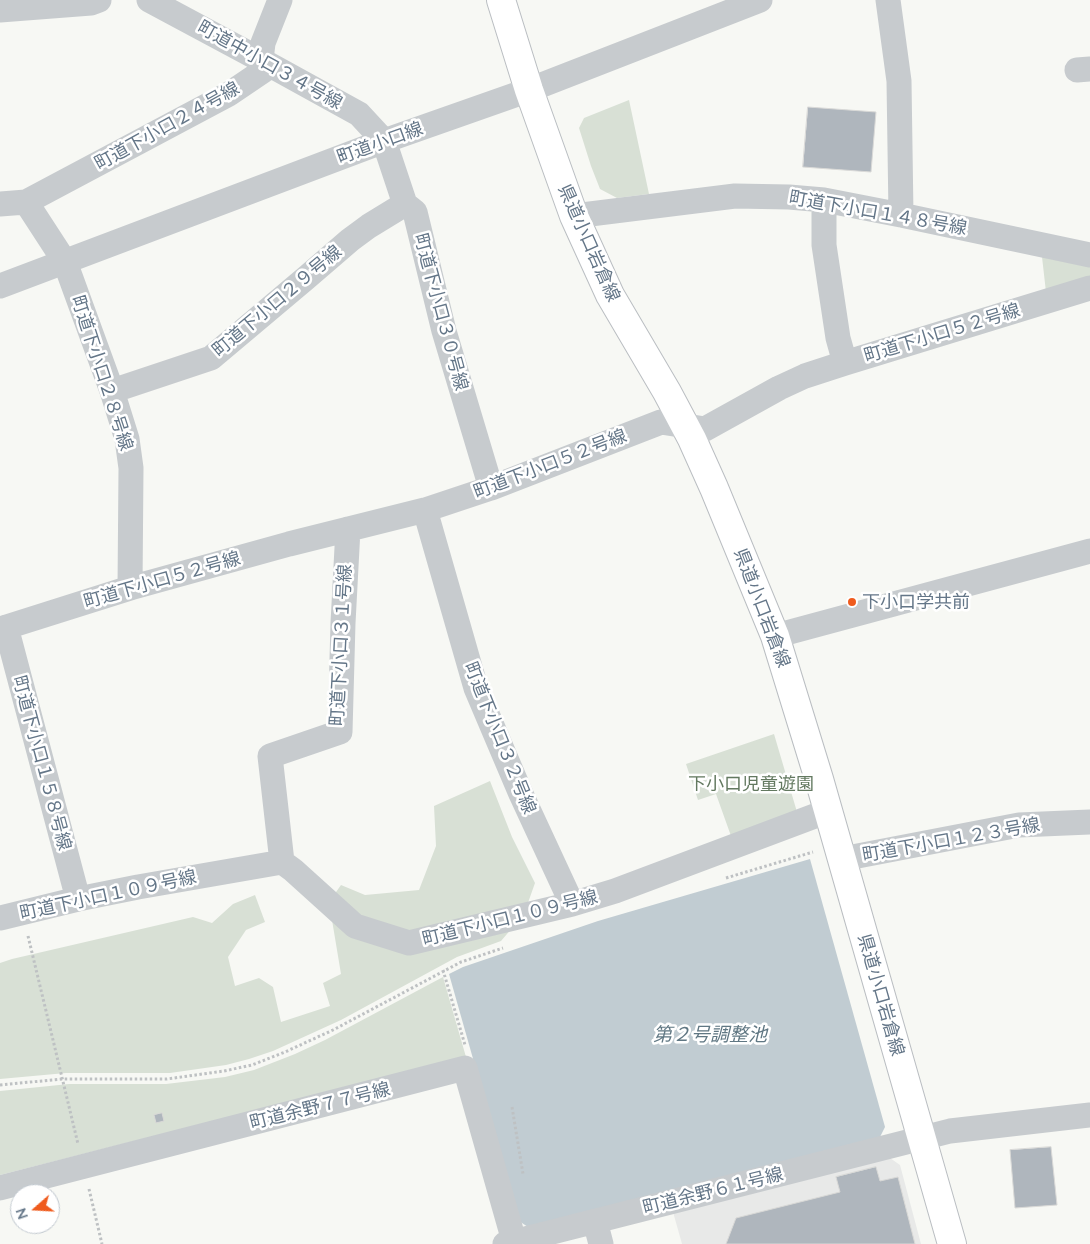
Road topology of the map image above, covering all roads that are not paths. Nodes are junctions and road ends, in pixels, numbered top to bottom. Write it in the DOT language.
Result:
graph roads {
  1 [pos="99,0"];
  2 [pos="149,0"];
  3 [pos="280,0"];
  4 [pos="501,0"];
  5 [pos="760,0"];
  6 [pos="888,0"];
  7 [pos="0,10"];
  8 [pos="261,60"];
  9 [pos="529,90"];
  10 [pos="384,140"];
  11 [pos="824,200"];
  12 [pos="26,202"];
  13 [pos="0,204"];
  14 [pos="405,204"];
  15 [pos="901,215"];
  16 [pos="574,216"];
  17 [pos="1090,255"];
  18 [pos="65,262"];
  19 [pos="0,286"];
  20 [pos="1090,288"];
  21 [pos="845,363"];
  22 [pos="112,391"];
  23 [pos="686,426"];
  24 [pos="490,488"];
  25 [pos="425,510"];
  26 [pos="348,529"];
  27 [pos="1090,551"];
  28 [pos="130,588"];
  29 [pos="3,628"];
  30 [pos="775,636"];
  31 [pos="828,811"];
  32 [pos="1090,822"];
  33 [pos="840,852"];
  34 [pos="282,862"];
  35 [pos="78,899"];
  36 [pos="572,904"];
  37 [pos="11,915"];
  38 [pos="1090,1115"];
  39 [pos="921,1138"];
  40 [pos="0,1188"];
  41 [pos="598,1232"];
  42 [pos="510,1243"];
  43 [pos="952,1244"];
  1 -- 7 [label="street"];
  2 -- 8 [label="street, 町道中小口３４号線"];
  3 -- 8 [label="street, 町道下小口２４号線"];
  4 -- 9 [label="main road, 県道小口岩倉線"];
  5 -- 9 [label="street, 町道小口線"];
  6 -- 15 [label="street"];
  8 -- 10 [label="street, 町道中小口３４号線"];
  8 -- 12 [label="street, 町道下小口２４号線"];
  9 -- 10 [label="street, 町道小口線"];
  9 -- 16 [label="main road, 県道小口岩倉線"];
  10 -- 14 [label="street, 町道下小口３０号線"];
  10 -- 18 [label="street, 町道小口線"];
  11 -- 15 [label="street, 町道下小口１４８号線"];
  11 -- 16 [label="street, 町道下小口１４８号線"];
  11 -- 21 [label="street"];
  12 -- 13 [label="street, 町道下小口２４号線"];
  12 -- 18 [label="street, 町道下小口２８号線"];
  14 -- 22 [label="street, 町道下小口２９号線"];
  14 -- 24 [label="street, 町道下小口３０号線"];
  15 -- 17 [label="street, 町道下小口１４８号線"];
  16 -- 23 [label="main road, 県道小口岩倉線"];
  18 -- 19 [label="street, 町道小口線"];
  18 -- 22 [label="street, 町道下小口２８号線"];
  20 -- 21 [label="street, 町道下小口５２号線"];
  21 -- 23 [label="street, 町道下小口５２号線"];
  22 -- 28 [label="street, 町道下小口２８号線"];
  23 -- 24 [label="street, 町道下小口５２号線"];
  23 -- 30 [label="main road, 県道小口岩倉線"];
  24 -- 25 [label="street, 町道下小口５２号線"];
  25 -- 26 [label="street, 町道下小口５２号線"];
  25 -- 36 [label="street, 町道下小口３２号線"];
  26 -- 28 [label="street, 町道下小口５２号線"];
  26 -- 34 [label="street, 町道下小口３１号線"];
  27 -- 30 [label="street"];
  28 -- 29 [label="street, 町道下小口５２号線"];
  29 -- 35 [label="street, 町道下小口１５８号線"];
  30 -- 31 [label="main road, 県道小口岩倉線"];
  31 -- 33 [label="main road, 県道小口岩倉線"];
  31 -- 36 [label="street, 町道下小口１０９号線"];
  32 -- 33 [label="street, 町道下小口１２３号線"];
  33 -- 39 [label="main road, 県道小口岩倉線"];
  34 -- 35 [label="street, 町道下小口１０９号線"];
  34 -- 36 [label="street, 町道下小口１０９号線"];
  35 -- 37 [label="street, 町道下小口１０９号線"];
  38 -- 39 [label="street, 町道余野６１号線"];
  39 -- 41 [label="street, 町道余野６１号線"];
  39 -- 43 [label="main road, 県道小口岩倉線"];
  40 -- 42 [label="street, 町道余野７７号線"];
  41 -- 42 [label="street, 町道余野６１号線"];
}
